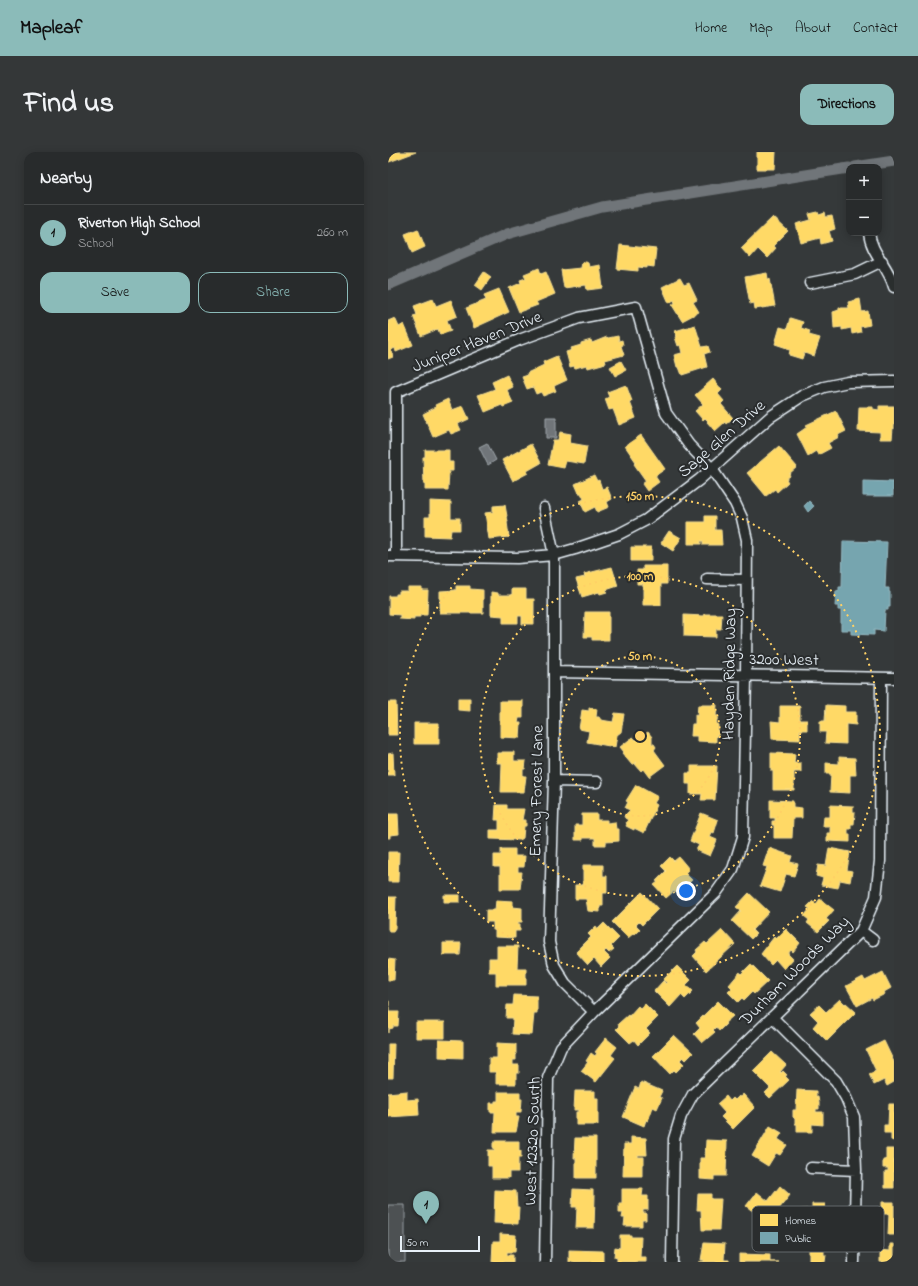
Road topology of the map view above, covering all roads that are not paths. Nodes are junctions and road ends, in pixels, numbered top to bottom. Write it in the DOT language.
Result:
graph roads {
  1 [pos="869,236"];
  2 [pos="882,262"];
  3 [pos="810,283"];
  4 [pos="894,287"];
  5 [pos="636,307"];
  6 [pos="894,381"];
  7 [pos="712,469"];
  8 [pos="544,508"];
  9 [pos="554,555"];
  10 [pos="392,556"];
  11 [pos="707,579"];
  12 [pos="746,580"];
  13 [pos="554,672"];
  14 [pos="746,676"];
  15 [pos="881,678"];
  16 [pos="894,678"];
  17 [pos="554,781"];
  18 [pos="597,782"];
  19 [pos="861,932"];
  20 [pos="873,940"];
  21 [pos="594,1012"];
  22 [pos="772,1017"];
  23 [pos="811,1168"];
  24 [pos="856,1170"];
  25 [pos="855,1206"];
  26 [pos="854,1252"];
  27 [pos="545,1262"];
  28 [pos="672,1262"];
  29 [pos="854,1262"];
  1 -- 2 [label="street"];
  2 -- 3 [label="street"];
  2 -- 4 [label="street"];
  5 -- 7 [label="street, Hayden Ridge Way"];
  5 -- 10 [label="street, Juniper Haven Drive"];
  6 -- 7 [label="street, Sage Glen Drive"];
  7 -- 9 [label="street, Sage Glen Drive"];
  7 -- 12 [label="street, Hayden Ridge Way"];
  8 -- 9 [label="street, Emery Forest Lane"];
  9 -- 10 [label="street, Sage Glen Drive"];
  9 -- 13 [label="street, Emery Forest Lane"];
  11 -- 12 [label="street"];
  12 -- 14 [label="street, Hayden Ridge Way"];
  13 -- 14 [label="street, 3200 West"];
  13 -- 17 [label="street, Emery Forest Lane"];
  14 -- 15 [label="street, 3200 West"];
  14 -- 21 [label="street, Hayden Ridge Way"];
  15 -- 16 [label="street, 3200 West"];
  15 -- 19 [label="street, Durham Woods Way"];
  17 -- 18 [label="street"];
  17 -- 21 [label="street, Emery Forest Lane"];
  19 -- 20 [label="street"];
  19 -- 22 [label="street, Durham Woods Way"];
  21 -- 27 [label="street, West 12320 Sourth"];
  22 -- 24 [label="street"];
  22 -- 28 [label="street, Durham Woods Way"];
  23 -- 24 [label="street"];
  24 -- 25 [label="street"];
  26 -- 29 [label="street"];
}
